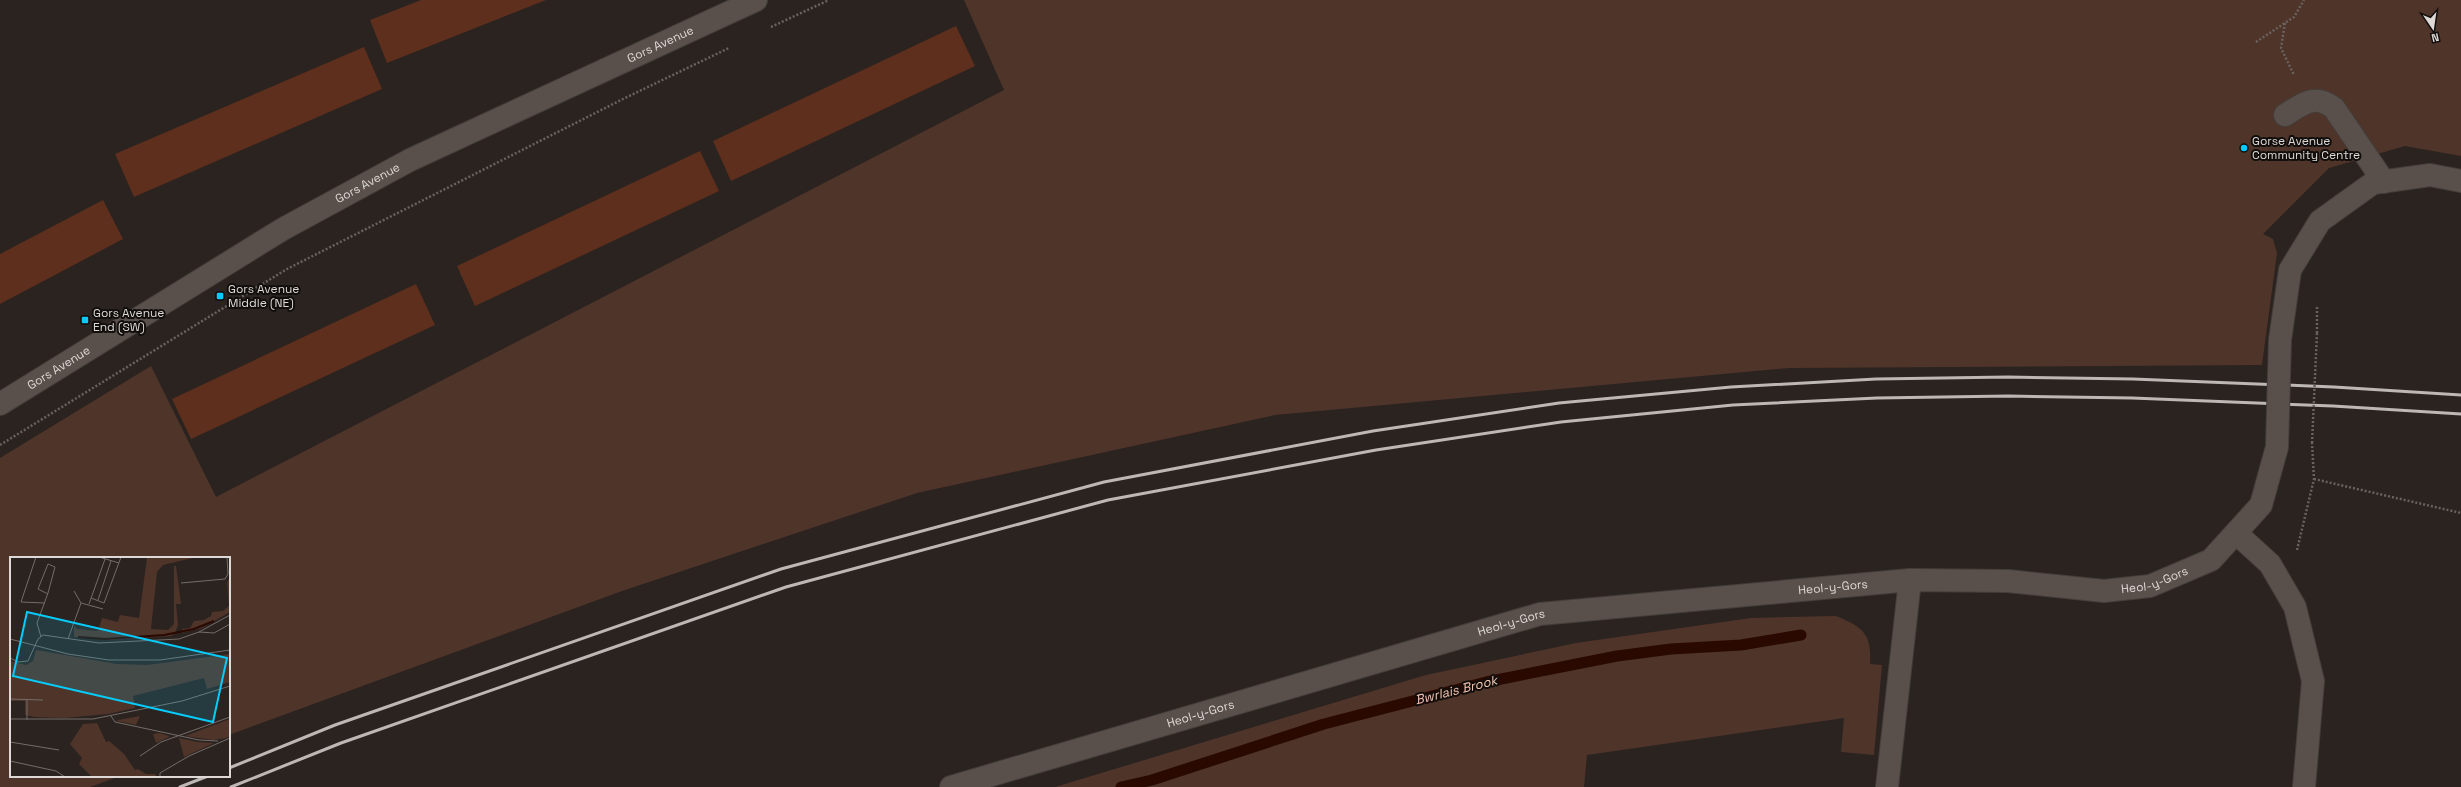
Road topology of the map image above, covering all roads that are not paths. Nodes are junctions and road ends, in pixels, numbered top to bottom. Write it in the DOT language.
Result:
graph roads {
  1 [pos="756,0"];
  2 [pos="2285,115"];
  3 [pos="2461,181"];
  4 [pos="2384,182"];
  5 [pos="0,404"];
  6 [pos="2236,532"];
  7 [pos="1910,580"];
  8 [pos="951,787"];
  9 [pos="1887,787"];
  10 [pos="2304,787"];
  1 -- 5 [label="street, Gors Avenue"];
  2 -- 4 [label="street"];
  3 -- 4 [label="street, Heol-y-Gors"];
  4 -- 6 [label="street, Heol-y-Gors, bridge"];
  6 -- 7 [label="street, Heol-y-Gors"];
  6 -- 10 [label="street"];
  7 -- 8 [label="street, Heol-y-Gors"];
  7 -- 9 [label="street"];
}
